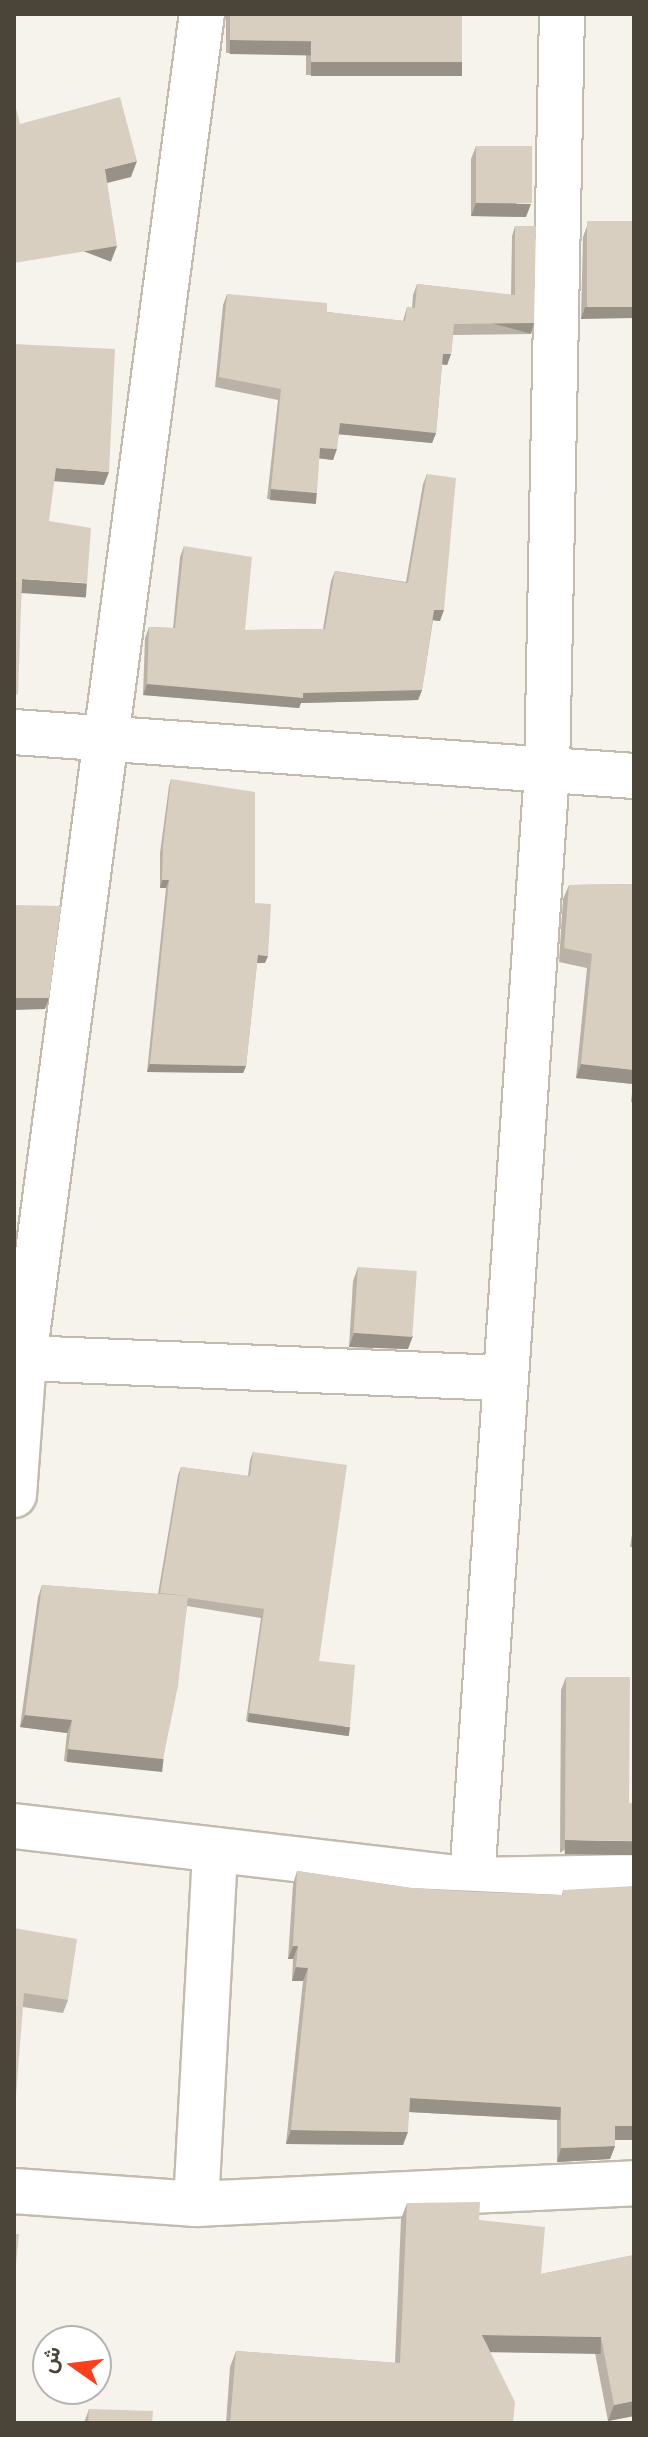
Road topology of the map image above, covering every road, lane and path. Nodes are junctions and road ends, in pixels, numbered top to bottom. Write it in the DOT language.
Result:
graph roads {
  1 [pos="202,14"];
  2 [pos="562,14"];
  3 [pos="14,732"];
  4 [pos="109,738"];
  5 [pos="547,772"];
  6 [pos="634,776"];
  7 [pos="19,1357"];
  8 [pos="503,1378"];
  9 [pos="14,1495"];
  10 [pos="14,1826"];
  11 [pos="215,1852"];
  12 [pos="634,1877"];
  13 [pos="472,1880"];
  14 [pos="634,2183"];
  15 [pos="14,2191"];
  16 [pos="196,2204"];
  1 -- 4 [label="street"];
  2 -- 5 [label="street"];
  3 -- 4 [label="street"];
  4 -- 5 [label="street"];
  4 -- 7 [label="street"];
  5 -- 6 [label="street"];
  5 -- 8 [label="street"];
  7 -- 8 [label="street"];
  7 -- 9 [label="street"];
  8 -- 13 [label="street"];
  10 -- 11 [label="street"];
  11 -- 13 [label="street"];
  11 -- 16 [label="street"];
  12 -- 13 [label="street"];
  14 -- 16 [label="street"];
  15 -- 16 [label="street"];
}
